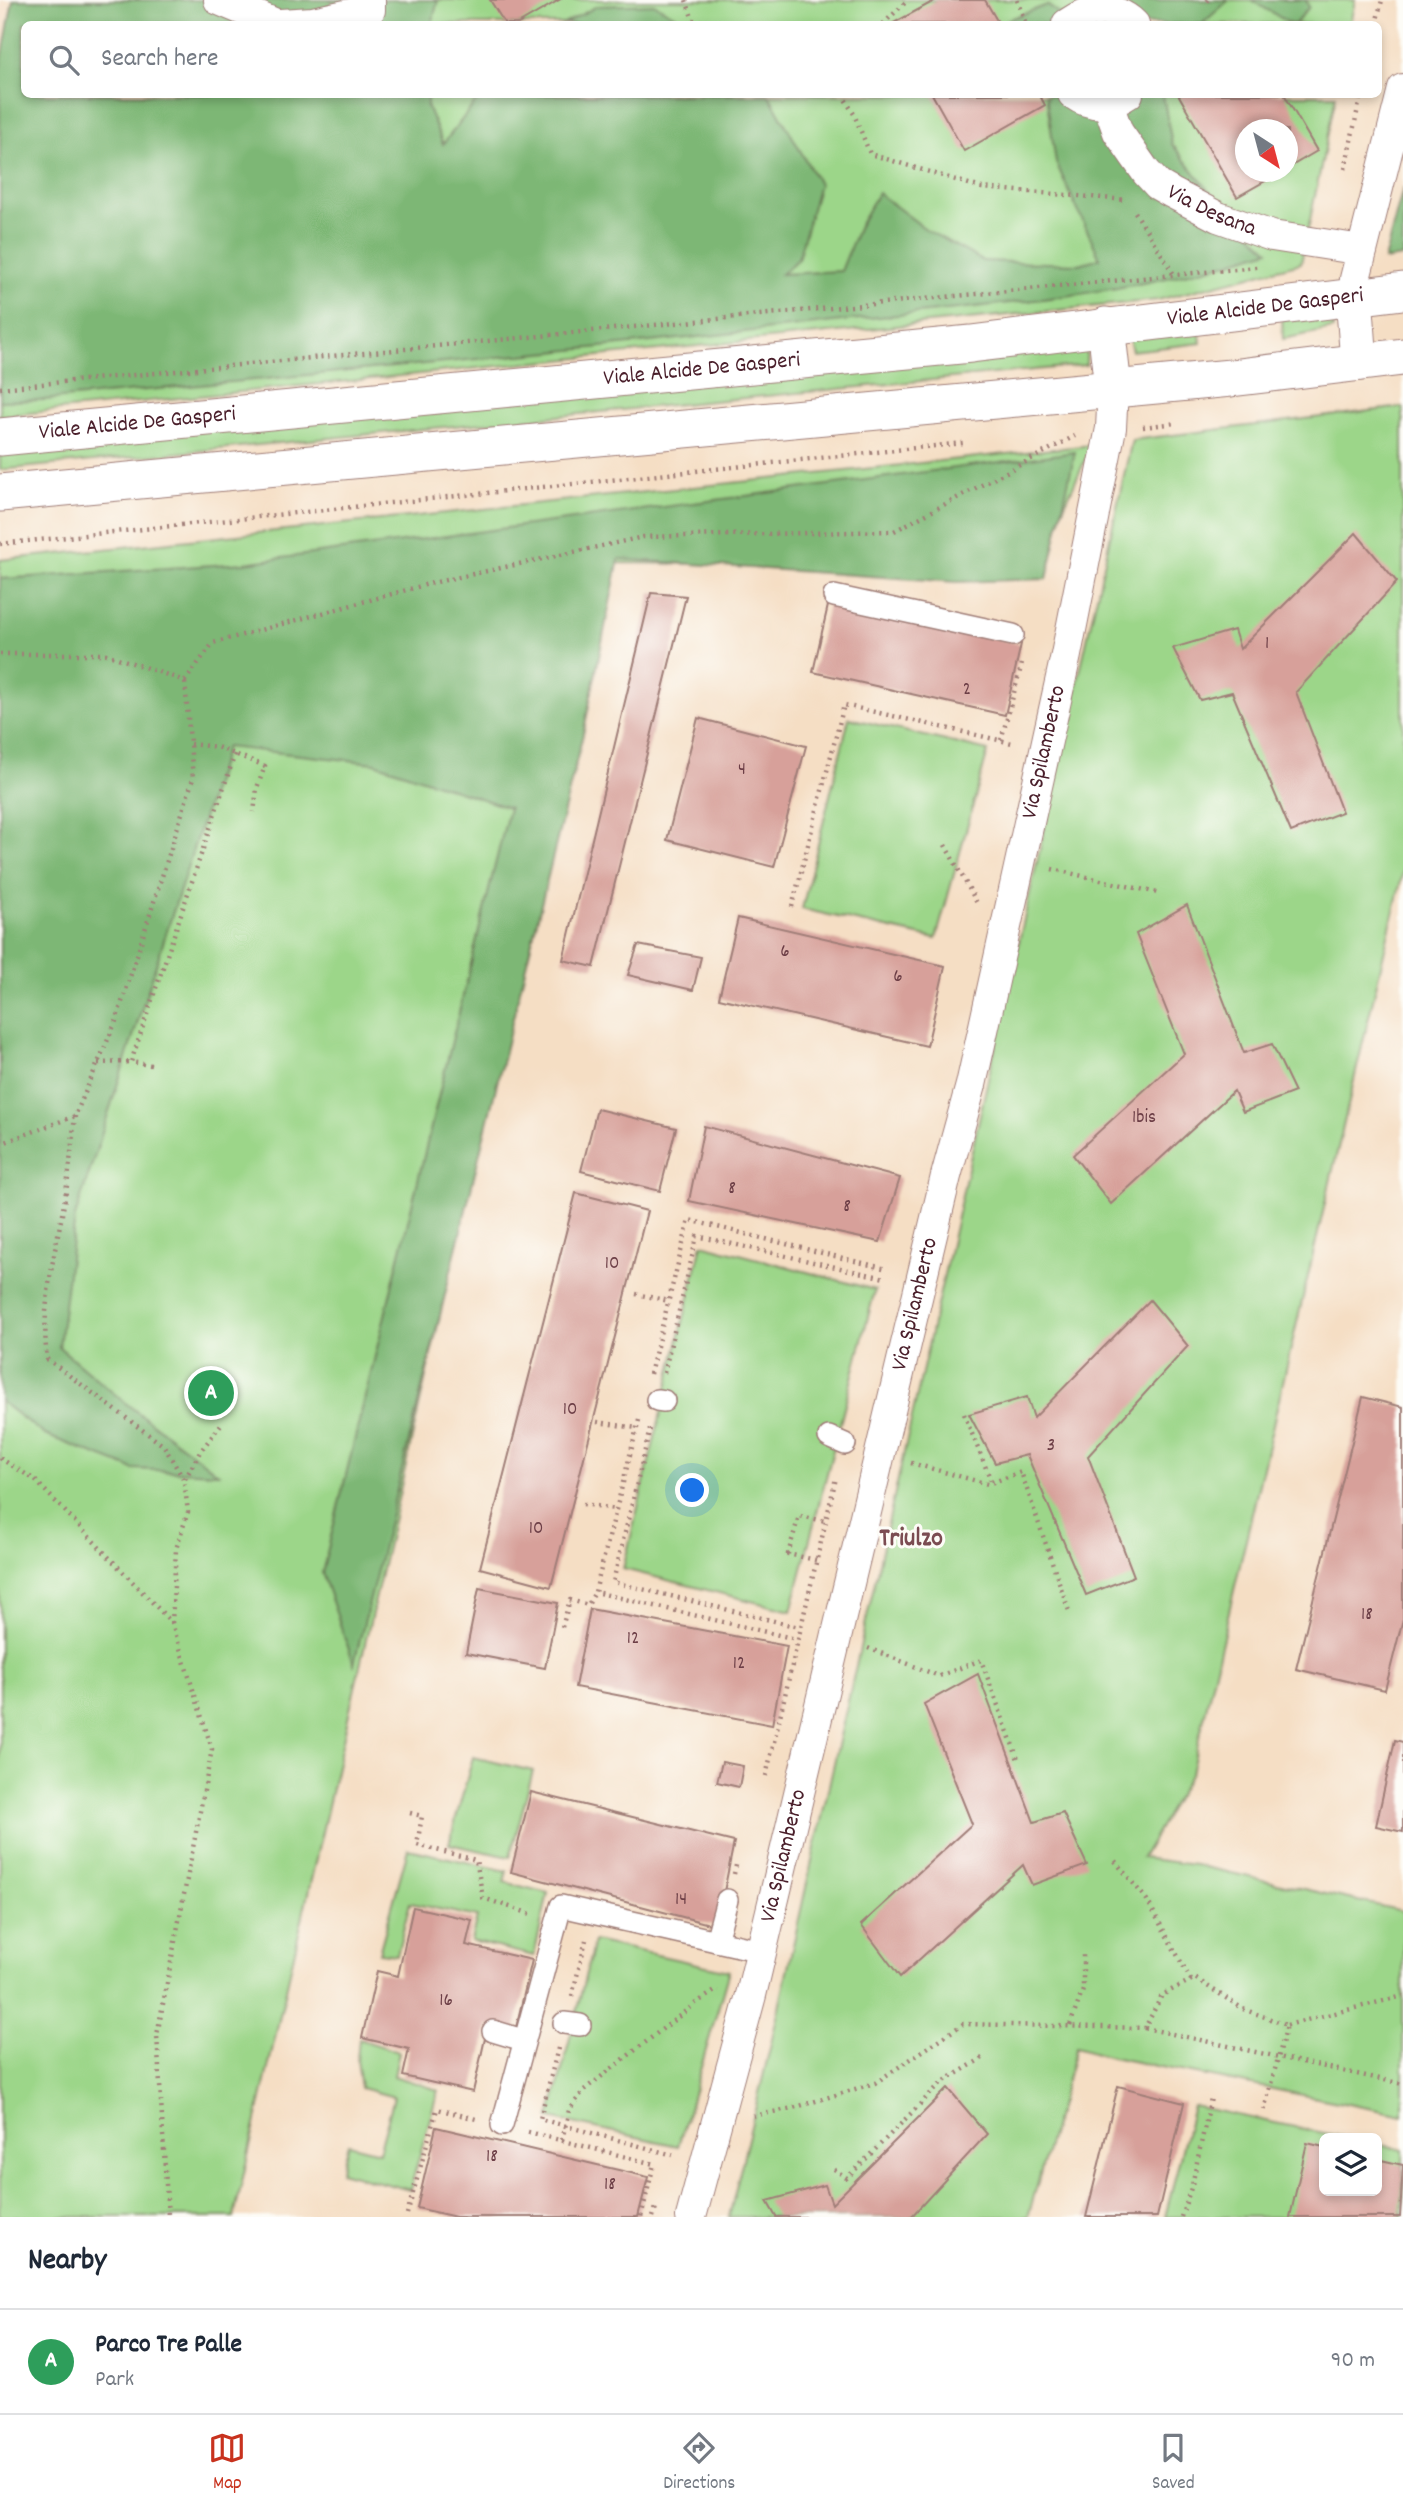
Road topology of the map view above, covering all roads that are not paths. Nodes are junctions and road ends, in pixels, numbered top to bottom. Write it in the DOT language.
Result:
graph roads {
  1 [pos="219,0"];
  2 [pos="370,0"];
  3 [pos="279,18"];
  4 [pos="304,21"];
  5 [pos="318,21"];
  6 [pos="1072,21"];
  7 [pos="1130,21"];
  8 [pos="1403,89"];
  9 [pos="1081,98"];
  10 [pos="1118,99"];
  11 [pos="1362,250"];
  12 [pos="1403,291"];
  13 [pos="1354,296"];
  14 [pos="1106,327"];
  15 [pos="1403,357"];
  16 [pos="1359,362"];
  17 [pos="1113,388"];
  18 [pos="0,437"];
  19 [pos="0,493"];
  20 [pos="834,596"];
  21 [pos="1019,642"];
  22 [pos="727,1900"];
  23 [pos="716,1941"];
  24 [pos="761,1951"];
  25 [pos="493,2031"];
  26 [pos="523,2040"];
  27 [pos="502,2125"];
  28 [pos="691,2217"];
  1 -- 3 [label="street"];
  2 -- 5 [label="street"];
  3 -- 4 [label="street"];
  6 -- 7 [label="street"];
  8 -- 11 [label="street"];
  9 -- 10 [label="street, Via Desana"];
  10 -- 11 [label="street, Via Desana"];
  11 -- 13 [label="street"];
  12 -- 13 [label="street, Viale Alcide De Gasperi"];
  13 -- 14 [label="street, Viale Alcide De Gasperi"];
  13 -- 16 [label="street"];
  14 -- 17 [label="street"];
  14 -- 18 [label="street, Viale Alcide De Gasperi"];
  15 -- 16 [label="street"];
  16 -- 17 [label="street"];
  17 -- 19 [label="street"];
  17 -- 24 [label="street, Via Spilamberto"];
  20 -- 21 [label="street"];
  22 -- 23 [label="street"];
  23 -- 24 [label="street"];
  23 -- 26 [label="street"];
  24 -- 28 [label="street, Via Spilamberto"];
  25 -- 26 [label="street"];
  26 -- 27 [label="street"];
}
